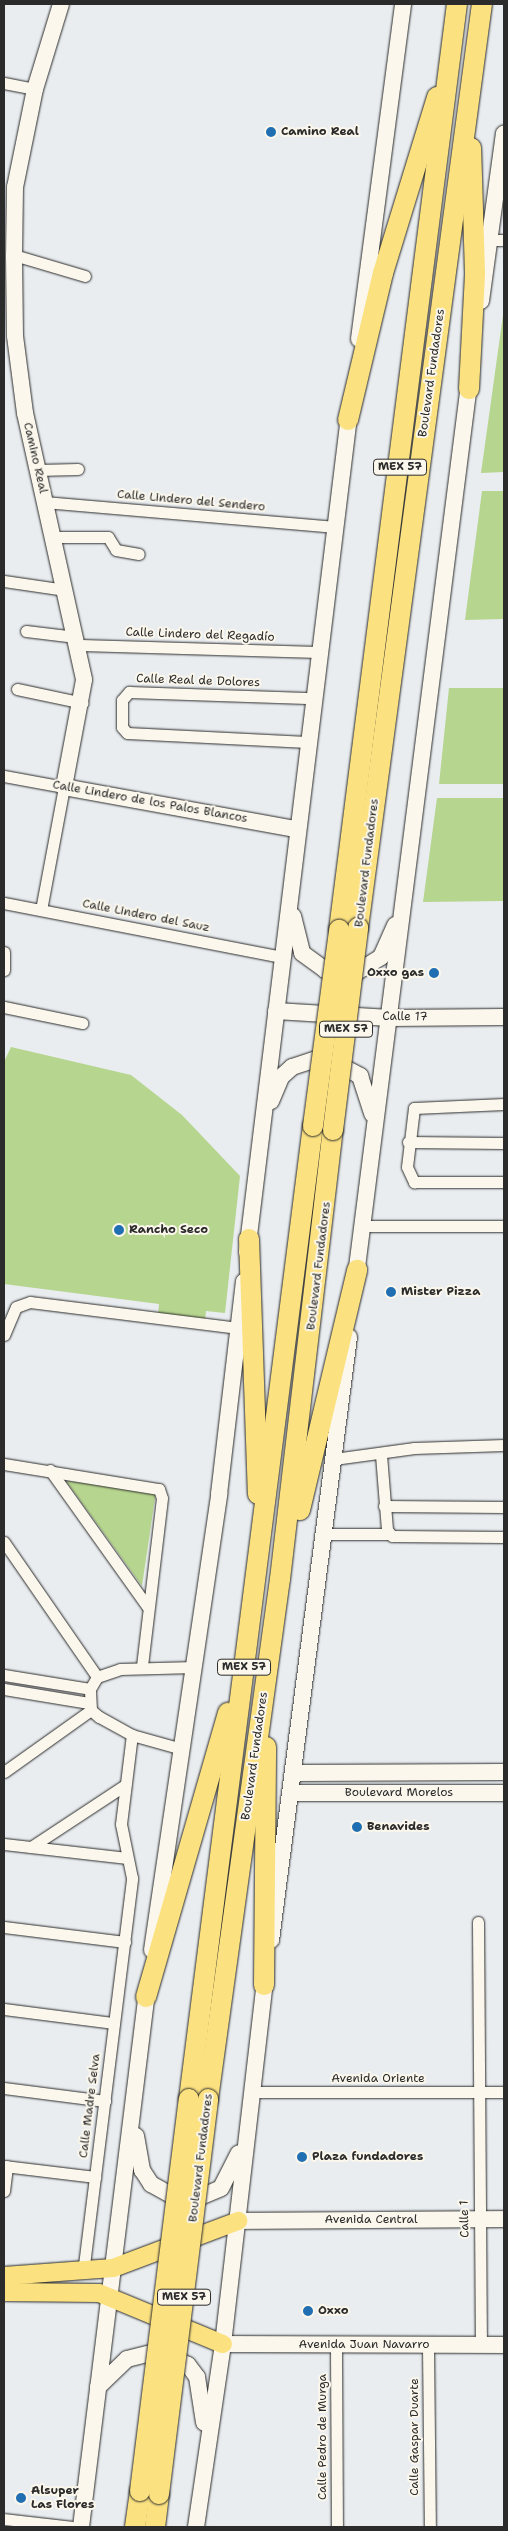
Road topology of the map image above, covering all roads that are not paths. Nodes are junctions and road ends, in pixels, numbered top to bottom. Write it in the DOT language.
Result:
graph roads {
  1 [pos="61,4"];
  2 [pos="403,4"];
  3 [pos="457,4"];
  4 [pos="482,4"];
  5 [pos="451,54"];
  6 [pos="4,83"];
  7 [pos="35,89"];
  8 [pos="468,110"];
  9 [pos="504,134"];
  10 [pos="9,187"];
  11 [pos="497,240"];
  12 [pos="14,255"];
  13 [pos="84,276"];
  14 [pos="469,389"];
  15 [pos="348,420"];
  16 [pos="78,469"];
  17 [pos="37,470"];
  18 [pos="44,502"];
  19 [pos="336,527"];
  20 [pos="52,537"];
  21 [pos="139,554"];
  22 [pos="4,581"];
  23 [pos="65,590"];
  24 [pos="26,631"];
  25 [pos="77,641"];
  26 [pos="320,652"];
  27 [pos="17,689"];
  28 [pos="314,698"];
  29 [pos="83,702"];
  30 [pos="307,742"];
  31 [pos="4,776"];
  32 [pos="64,787"];
  33 [pos="296,828"];
  34 [pos="290,877"];
  35 [pos="407,878"];
  36 [pos="4,903"];
  37 [pos="41,910"];
  38 [pos="349,929"];
  39 [pos="4,952"];
  40 [pos="282,957"];
  41 [pos="4,970"];
  42 [pos="4,1007"];
  43 [pos="276,1011"];
  44 [pos="504,1017"];
  45 [pos="390,1018"];
  46 [pos="82,1023"];
  47 [pos="504,1104"];
  48 [pos="262,1127"];
  49 [pos="408,1142"];
  50 [pos="504,1143"];
  51 [pos="373,1151"];
  52 [pos="504,1182"];
  53 [pos="504,1226"];
  54 [pos="362,1232"];
  55 [pos="249,1239"];
  56 [pos="358,1265"];
  57 [pos="238,1328"];
  58 [pos="4,1335"];
  59 [pos="504,1445"];
  60 [pos="381,1455"];
  61 [pos="334,1459"];
  62 [pos="4,1464"];
  63 [pos="50,1470"];
  64 [pos="384,1506"];
  65 [pos="504,1507"];
  66 [pos="325,1534"];
  67 [pos="389,1534"];
  68 [pos="504,1537"];
  69 [pos="4,1542"];
  70 [pos="260,1551"];
  71 [pos="280,1579"];
  72 [pos="147,1606"];
  73 [pos="245,1659"];
  74 [pos="142,1665"];
  75 [pos="194,1667"];
  76 [pos="4,1675"];
  77 [pos="97,1677"];
  78 [pos="4,1689"];
  79 [pos="90,1689"];
  80 [pos="264,1694"];
  81 [pos="90,1706"];
  82 [pos="132,1735"];
  83 [pos="182,1749"];
  84 [pos="4,1772"];
  85 [pos="504,1772"];
  86 [pos="296,1773"];
  87 [pos="125,1785"];
  88 [pos="294,1793"];
  89 [pos="504,1793"];
  90 [pos="4,1844"];
  91 [pos="31,1847"];
  92 [pos="127,1858"];
  93 [pos="478,1922"];
  94 [pos="4,1927"];
  95 [pos="125,1942"];
  96 [pos="264,1985"];
  97 [pos="146,1996"];
  98 [pos="4,2009"];
  99 [pos="114,2023"];
  100 [pos="4,2088"];
  101 [pos="252,2092"];
  102 [pos="476,2092"];
  103 [pos="504,2092"];
  104 [pos="199,2099"];
  105 [pos="105,2100"];
  106 [pos="133,2106"];
  107 [pos="249,2119"];
  108 [pos="5,2166"];
  109 [pos="95,2177"];
  110 [pos="4,2191"];
  111 [pos="504,2219"];
  112 [pos="479,2220"];
  113 [pos="238,2221"];
  114 [pos="113,2268"];
  115 [pos="84,2273"];
  116 [pos="4,2276"];
  117 [pos="4,2292"];
  118 [pos="109,2296"];
  119 [pos="223,2344"];
  120 [pos="481,2345"];
  121 [pos="504,2345"];
  122 [pos="336,2346"];
  123 [pos="428,2346"];
  124 [pos="98,2387"];
  125 [pos="204,2467"];
  126 [pos="4,2519"];
  127 [pos="72,2527"];
  128 [pos="80,2527"];
  129 [pos="135,2527"];
  130 [pos="155,2527"];
  131 [pos="196,2527"];
  132 [pos="337,2527"];
  133 [pos="430,2527"];
  1 -- 7 [label="main road, Camino Real"];
  2 -- 15 [label="main road"];
  3 -- 5 [label="highway, Boulevard Fundadores / MEX 57"];
  4 -- 8 [label="highway, Boulevard Fundadores / MEX 57"];
  5 -- 15 [label="highway"];
  5 -- 38 [label="highway, Boulevard Fundadores / MEX 57"];
  6 -- 7 [label="street"];
  7 -- 10 [label="main road, Camino Real"];
  8 -- 14 [label="highway"];
  8 -- 38 [label="highway, Boulevard Fundadores / MEX 57"];
  9 -- 11 [label="main road"];
  10 -- 12 [label="main road, Camino Real"];
  11 -- 14 [label="main road"];
  12 -- 13 [label="street"];
  12 -- 17 [label="main road, Camino Real"];
  14 -- 35 [label="main road"];
  15 -- 19 [label="main road"];
  16 -- 17 [label="street"];
  17 -- 18 [label="main road, Camino Real"];
  18 -- 19 [label="street, Calle Lindero del Sendero"];
  18 -- 20 [label="main road, Camino Real"];
  19 -- 26 [label="main road"];
  20 -- 21 [label="street"];
  20 -- 23 [label="main road, Camino Real"];
  22 -- 23 [label="street"];
  23 -- 25 [label="main road, Camino Real"];
  24 -- 25 [label="street, Calle Lindero del Regadío"];
  25 -- 26 [label="street, Calle Lindero del Regadío"];
  25 -- 29 [label="main road, Camino Real"];
  26 -- 28 [label="main road"];
  27 -- 29 [label="street"];
  28 -- 30 [label="main road"];
  28 -- 30 [label="street, Calle Real de Dolores"];
  29 -- 32 [label="main road, Camino Real"];
  30 -- 33 [label="main road"];
  31 -- 32 [label="street, Calle Lindero de los Palos Blancos"];
  32 -- 33 [label="main road, Calle Lindero de los Palos Blancos"];
  32 -- 37 [label="street, Camino Real"];
  33 -- 34 [label="main road"];
  34 -- 35 [label="main road"];
  34 -- 40 [label="main road"];
  35 -- 45 [label="main road"];
  36 -- 37 [label="street, Calle Lindero del Sauz"];
  37 -- 40 [label="street, Calle Lindero del Sauz"];
  38 -- 70 [label="highway, Boulevard Fundadores / MEX 57, bridge"];
  38 -- 71 [label="highway, Boulevard Fundadores / MEX 57, bridge"];
  39 -- 41 [label="street"];
  40 -- 43 [label="main road"];
  42 -- 46 [label="street"];
  43 -- 45 [label="main road, Calle 17"];
  43 -- 48 [label="main road"];
  44 -- 45 [label="main road, Calle 17"];
  45 -- 51 [label="main road"];
  47 -- 49 [label="street"];
  48 -- 51 [label="main road"];
  48 -- 55 [label="main road"];
  49 -- 50 [label="street"];
  49 -- 52 [label="street"];
  51 -- 54 [label="main road"];
  53 -- 54 [label="street"];
  54 -- 56 [label="main road"];
  55 -- 57 [label="main road"];
  55 -- 70 [label="highway"];
  56 -- 61 [label="main road"];
  56 -- 71 [label="highway"];
  57 -- 58 [label="street"];
  57 -- 75 [label="main road"];
  59 -- 60 [label="street"];
  60 -- 61 [label="street"];
  60 -- 64 [label="street"];
  61 -- 66 [label="main road"];
  62 -- 63 [label="street"];
  63 -- 72 [label="street"];
  63 -- 72 [label="street"];
  64 -- 65 [label="street"];
  64 -- 67 [label="street"];
  66 -- 67 [label="street"];
  66 -- 86 [label="main road"];
  67 -- 68 [label="street"];
  69 -- 77 [label="street"];
  70 -- 73 [label="highway, Boulevard Fundadores / MEX 57"];
  71 -- 80 [label="highway, Boulevard Fundadores / MEX 57"];
  72 -- 74 [label="street"];
  73 -- 97 [label="highway"];
  73 -- 104 [label="highway, Boulevard Fundadores / MEX 57"];
  74 -- 75 [label="street"];
  74 -- 77 [label="street"];
  75 -- 83 [label="main road"];
  76 -- 79 [label="street"];
  77 -- 79 [label="street"];
  78 -- 81 [label="street"];
  79 -- 81 [label="street"];
  80 -- 96 [label="highway"];
  80 -- 104 [label="highway, Boulevard Fundadores / MEX 57"];
  81 -- 82 [label="street"];
  81 -- 84 [label="street"];
  82 -- 83 [label="street"];
  82 -- 87 [label="street, Calle Madre Selva"];
  83 -- 97 [label="main road"];
  85 -- 86 [label="main road, Boulevard Morelos"];
  86 -- 88 [label="main road"];
  87 -- 91 [label="street"];
  87 -- 92 [label="street, Calle Madre Selva"];
  88 -- 89 [label="main road, Boulevard Morelos"];
  88 -- 96 [label="main road"];
  90 -- 91 [label="street"];
  91 -- 92 [label="street"];
  92 -- 95 [label="street, Calle Madre Selva"];
  93 -- 102 [label="street, Calle 1"];
  94 -- 95 [label="street"];
  95 -- 99 [label="street, Calle Madre Selva"];
  96 -- 101 [label="main road"];
  97 -- 106 [label="main road"];
  98 -- 99 [label="street"];
  99 -- 105 [label="street, Calle Madre Selva"];
  100 -- 105 [label="street"];
  101 -- 102 [label="street, Avenida Oriente"];
  101 -- 107 [label="main road"];
  102 -- 103 [label="street, Avenida Oriente"];
  102 -- 112 [label="street, Calle 1"];
  104 -- 129 [label="highway, Boulevard Fundadores / MEX 57, bridge"];
  104 -- 130 [label="highway, Boulevard Fundadores / MEX 57, bridge"];
  105 -- 109 [label="street, Calle Madre Selva"];
  106 -- 107 [label="main road"];
  106 -- 114 [label="main road"];
  107 -- 113 [label="main road"];
  108 -- 109 [label="street"];
  108 -- 110 [label="street"];
  109 -- 115 [label="street, Calle Madre Selva"];
  111 -- 112 [label="main road, Avenida Central"];
  112 -- 113 [label="main road, Avenida Central"];
  112 -- 120 [label="street, Calle 1"];
  113 -- 114 [label="main road"];
  113 -- 119 [label="main road"];
  114 -- 115 [label="main road"];
  114 -- 118 [label="main road"];
  115 -- 116 [label="main road"];
  117 -- 118 [label="main road"];
  118 -- 119 [label="main road"];
  118 -- 124 [label="main road"];
  119 -- 122 [label="main road, Avenida Juan Navarro"];
  119 -- 125 [label="main road"];
  120 -- 121 [label="main road, Avenida Juan Navarro"];
  120 -- 123 [label="main road, Avenida Juan Navarro"];
  122 -- 123 [label="main road, Avenida Juan Navarro"];
  122 -- 132 [label="street, Calle Pedro de Murga"];
  123 -- 133 [label="street, Calle Gaspar Duarte"];
  124 -- 125 [label="main road"];
  124 -- 128 [label="main road"];
  125 -- 131 [label="main road"];
  126 -- 127 [label="street"];
}
